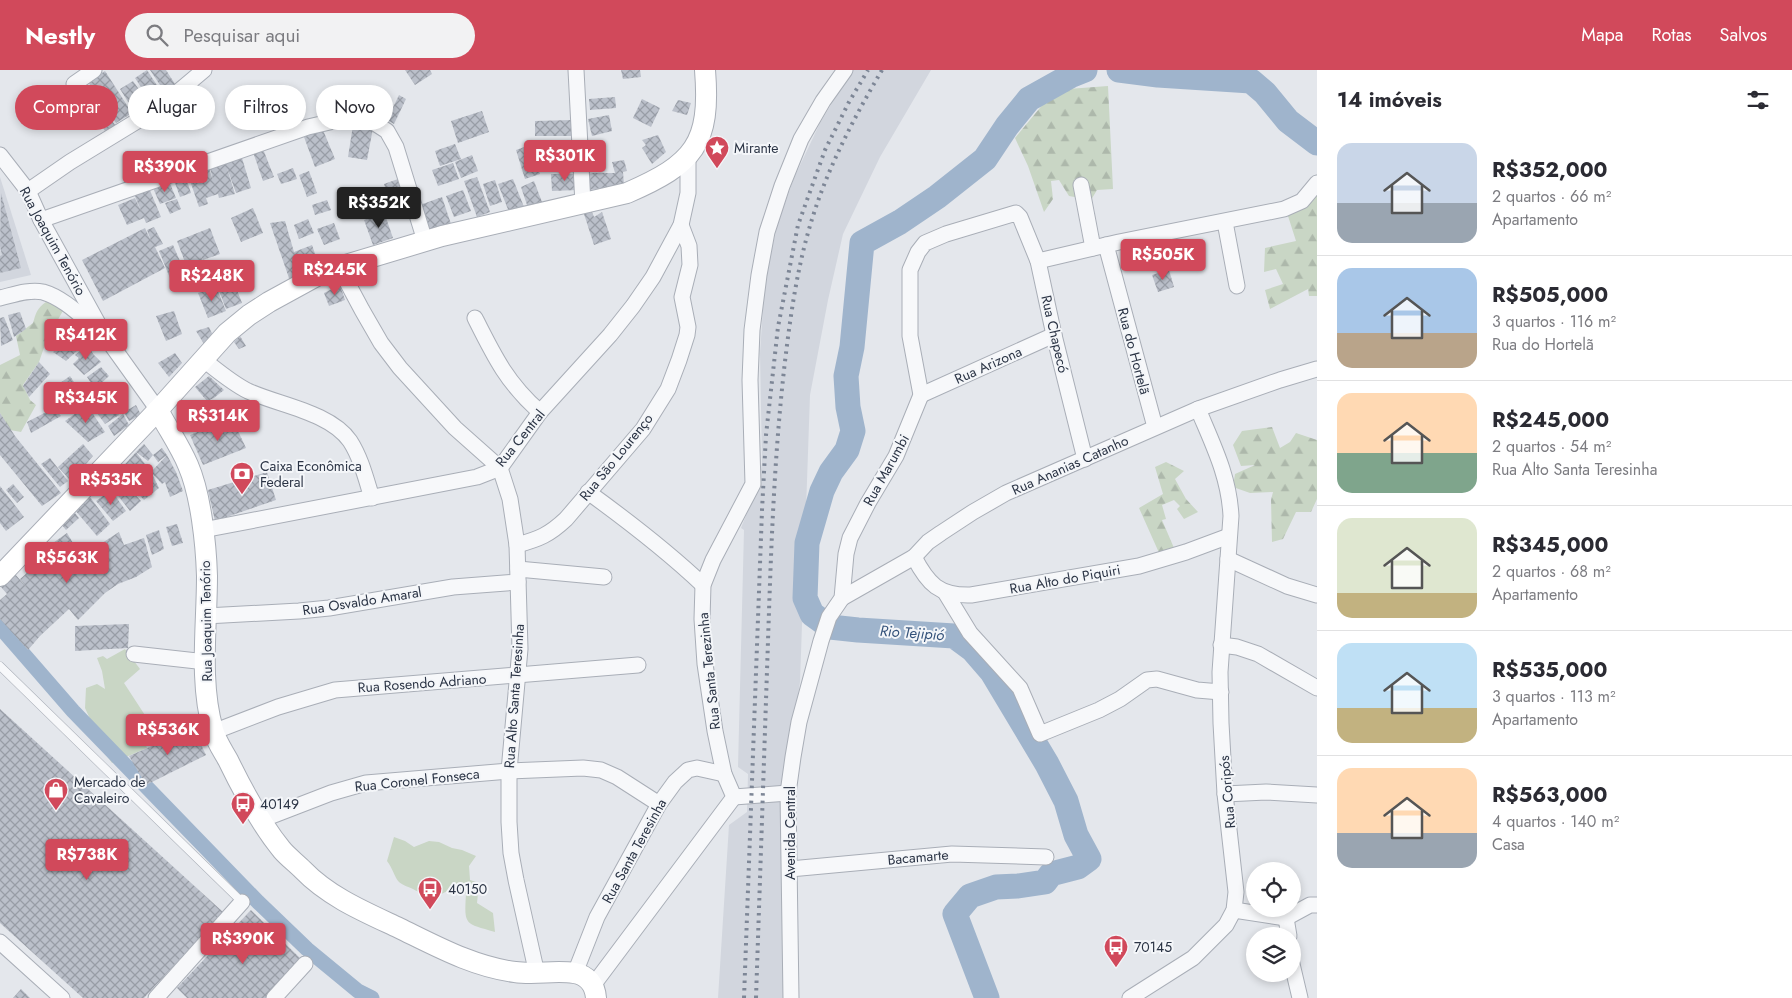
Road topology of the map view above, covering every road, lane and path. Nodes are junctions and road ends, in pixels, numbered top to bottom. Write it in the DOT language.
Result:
graph roads {
  1 [pos="94,70"];
  2 [pos="204,70"];
  3 [pos="576,70"];
  4 [pos="705,70"];
  5 [pos="845,70"];
  6 [pos="74,84"];
  7 [pos="0,156"];
  8 [pos="688,156"];
  9 [pos="1317,183"];
  10 [pos="1081,185"];
  11 [pos="28,191"];
  12 [pos="583,204"];
  13 [pos="41,220"];
  14 [pos="1225,222"];
  15 [pos="681,225"];
  16 [pos="425,241"];
  17 [pos="1099,247"];
  18 [pos="1038,261"];
  19 [pos="339,267"];
  20 [pos="1237,286"];
  21 [pos="0,298"];
  22 [pos="475,318"];
  23 [pos="1054,335"];
  24 [pos="105,336"];
  25 [pos="204,360"];
  26 [pos="1317,369"];
  27 [pos="921,394"];
  28 [pos="1198,409"];
  29 [pos="158,410"];
  30 [pos="540,412"];
  31 [pos="1155,427"];
  32 [pos="1085,459"];
  33 [pos="500,468"];
  34 [pos="588,492"];
  35 [pos="372,498"];
  36 [pos="203,530"];
  37 [pos="1229,536"];
  38 [pos="517,545"];
  39 [pos="914,557"];
  40 [pos="1228,559"];
  41 [pos="518,575"];
  42 [pos="0,576"];
  43 [pos="604,577"];
  44 [pos="702,585"];
  45 [pos="945,592"];
  46 [pos="1317,595"];
  47 [pos="842,598"];
  48 [pos="206,616"];
  49 [pos="821,641"];
  50 [pos="1221,644"];
  51 [pos="134,654"];
  52 [pos="206,662"];
  53 [pos="638,665"];
  54 [pos="0,666"];
  55 [pos="516,676"];
  56 [pos="1317,688"];
  57 [pos="1221,692"];
  58 [pos="213,732"];
  59 [pos="509,771"];
  60 [pos="724,774"];
  61 [pos="788,793"];
  62 [pos="1225,794"];
  63 [pos="1317,795"];
  64 [pos="734,797"];
  65 [pos="660,804"];
  66 [pos="261,820"];
  67 [pos="1046,856"];
  68 [pos="790,869"];
  69 [pos="242,902"];
  70 [pos="1317,905"];
  71 [pos="1234,910"];
  72 [pos="1286,918"];
  73 [pos="1288,927"];
  74 [pos="0,942"];
  75 [pos="305,964"];
  76 [pos="575,973"];
  77 [pos="537,974"];
  78 [pos="1296,982"];
  79 [pos="595,991"];
  80 [pos="62,998"];
  81 [pos="156,998"];
  82 [pos="274,998"];
  83 [pos="791,998"];
  84 [pos="1130,998"];
  85 [pos="1300,998"];
  1 -- 6 [label="street"];
  2 -- 11 [label="street"];
  3 -- 12 [label="street"];
  4 -- 8 [label="main road"];
  5 -- 44 [label="street, Rua Santa Terezinha"];
  7 -- 11 [label="street, Rua Joaquim Tenório"];
  8 -- 12 [label="main road"];
  8 -- 15 [label="street, Rua Central"];
  9 -- 14 [label="street"];
  10 -- 17 [label="street, Rua do Hortelã"];
  11 -- 13 [label="street, Rua Joaquim Tenório"];
  12 -- 16 [label="main road"];
  13 -- 16 [label="street"];
  13 -- 24 [label="street, Rua Joaquim Tenório"];
  14 -- 17 [label="street"];
  14 -- 20 [label="street"];
  15 -- 30 [label="street, Rua Central"];
  15 -- 34 [label="street, Rua São Lourenço"];
  16 -- 19 [label="main road"];
  17 -- 18 [label="street"];
  17 -- 31 [label="street, Rua do Hortelã"];
  18 -- 23 [label="street, Rua Chapecó"];
  18 -- 27 [label="street, Rua Chapecó"];
  19 -- 25 [label="main road"];
  19 -- 33 [label="street"];
  21 -- 24 [label="street"];
  22 -- 30 [label="street"];
  23 -- 27 [label="street, Rua Arizona"];
  23 -- 32 [label="street, Rua Chapecó"];
  24 -- 29 [label="street, Rua Joaquim Tenório"];
  25 -- 29 [label="main road"];
  25 -- 35 [label="street"];
  26 -- 28 [label="street, Rua Ananias Catanho"];
  27 -- 47 [label="street, Rua Marumbi"];
  28 -- 31 [label="street, Rua Ananias Catanho"];
  28 -- 37 [label="street, Rua Coripós"];
  29 -- 36 [label="main road, Rua Joaquim Tenório"];
  29 -- 42 [label="main road"];
  30 -- 33 [label="street, Rua Central"];
  31 -- 32 [label="street, Rua Ananias Catanho"];
  32 -- 39 [label="street, Rua Ananias Catanho"];
  33 -- 35 [label="street, Rua Central"];
  33 -- 38 [label="street, Rua Alto Santa Teresinha"];
  34 -- 38 [label="street, Rua São Lourenço"];
  34 -- 44 [label="street"];
  35 -- 36 [label="street, Rua Central"];
  36 -- 48 [label="main road, Rua Joaquim Tenório"];
  37 -- 40 [label="street, Rua Coripós"];
  37 -- 45 [label="street, Rua Alto do Piquiri"];
  38 -- 41 [label="street, Rua Alto Santa Teresinha"];
  39 -- 45 [label="street"];
  39 -- 47 [label="street, Rua Ananias Catanho"];
  40 -- 46 [label="street"];
  40 -- 50 [label="street, Rua Coripós"];
  41 -- 43 [label="street, Rua Osvaldo Amaral"];
  41 -- 48 [label="street, Rua Osvaldo Amaral"];
  41 -- 55 [label="street, Rua Alto Santa Teresinha"];
  44 -- 60 [label="street, Rua Santa Terezinha"];
  45 -- 57 [label="street"];
  47 -- 49 [label="street, Rua Marumbi"];
  48 -- 52 [label="main road, Rua Joaquim Tenório"];
  49 -- 61 [label="street, Avenida Central"];
  50 -- 56 [label="street"];
  50 -- 57 [label="street, Rua Coripós"];
  51 -- 52 [label="street"];
  52 -- 58 [label="main road, Rua Joaquim Tenório"];
  53 -- 55 [label="street, Rua Rosendo Adriano"];
  54 -- 69 [label="lane"];
  55 -- 58 [label="street, Rua Rosendo Adriano"];
  55 -- 59 [label="street, Rua Alto Santa Teresinha"];
  57 -- 62 [label="street, Rua Coripós"];
  58 -- 66 [label="main road, Rua Joaquim Tenório"];
  59 -- 65 [label="street, Rua Coronel Fonseca"];
  59 -- 66 [label="street, Rua Coronel Fonseca"];
  59 -- 77 [label="street, Rua Alto Santa Teresinha"];
  60 -- 64 [label="street, Rua Santa Terezinha"];
  60 -- 65 [label="street, Rua Santa Teresinha"];
  61 -- 64 [label="street"];
  61 -- 68 [label="street, Avenida Central"];
  62 -- 63 [label="street"];
  62 -- 71 [label="street, Rua Coripós"];
  64 -- 79 [label="street"];
  65 -- 76 [label="street, Rua Santa Teresinha"];
  66 -- 77 [label="main road, Rua Joaquim Tenório"];
  67 -- 68 [label="street, Bacamarte"];
  68 -- 83 [label="street, Avenida Central"];
  69 -- 81 [label="street"];
  70 -- 72 [label="street"];
  71 -- 72 [label="street"];
  71 -- 84 [label="street"];
  72 -- 73 [label="street"];
  74 -- 80 [label="street"];
  75 -- 82 [label="street"];
  76 -- 77 [label="main road, Rua Joaquim Tenório"];
  76 -- 79 [label="main road"];
  78 -- 85 [label="street"];
}
